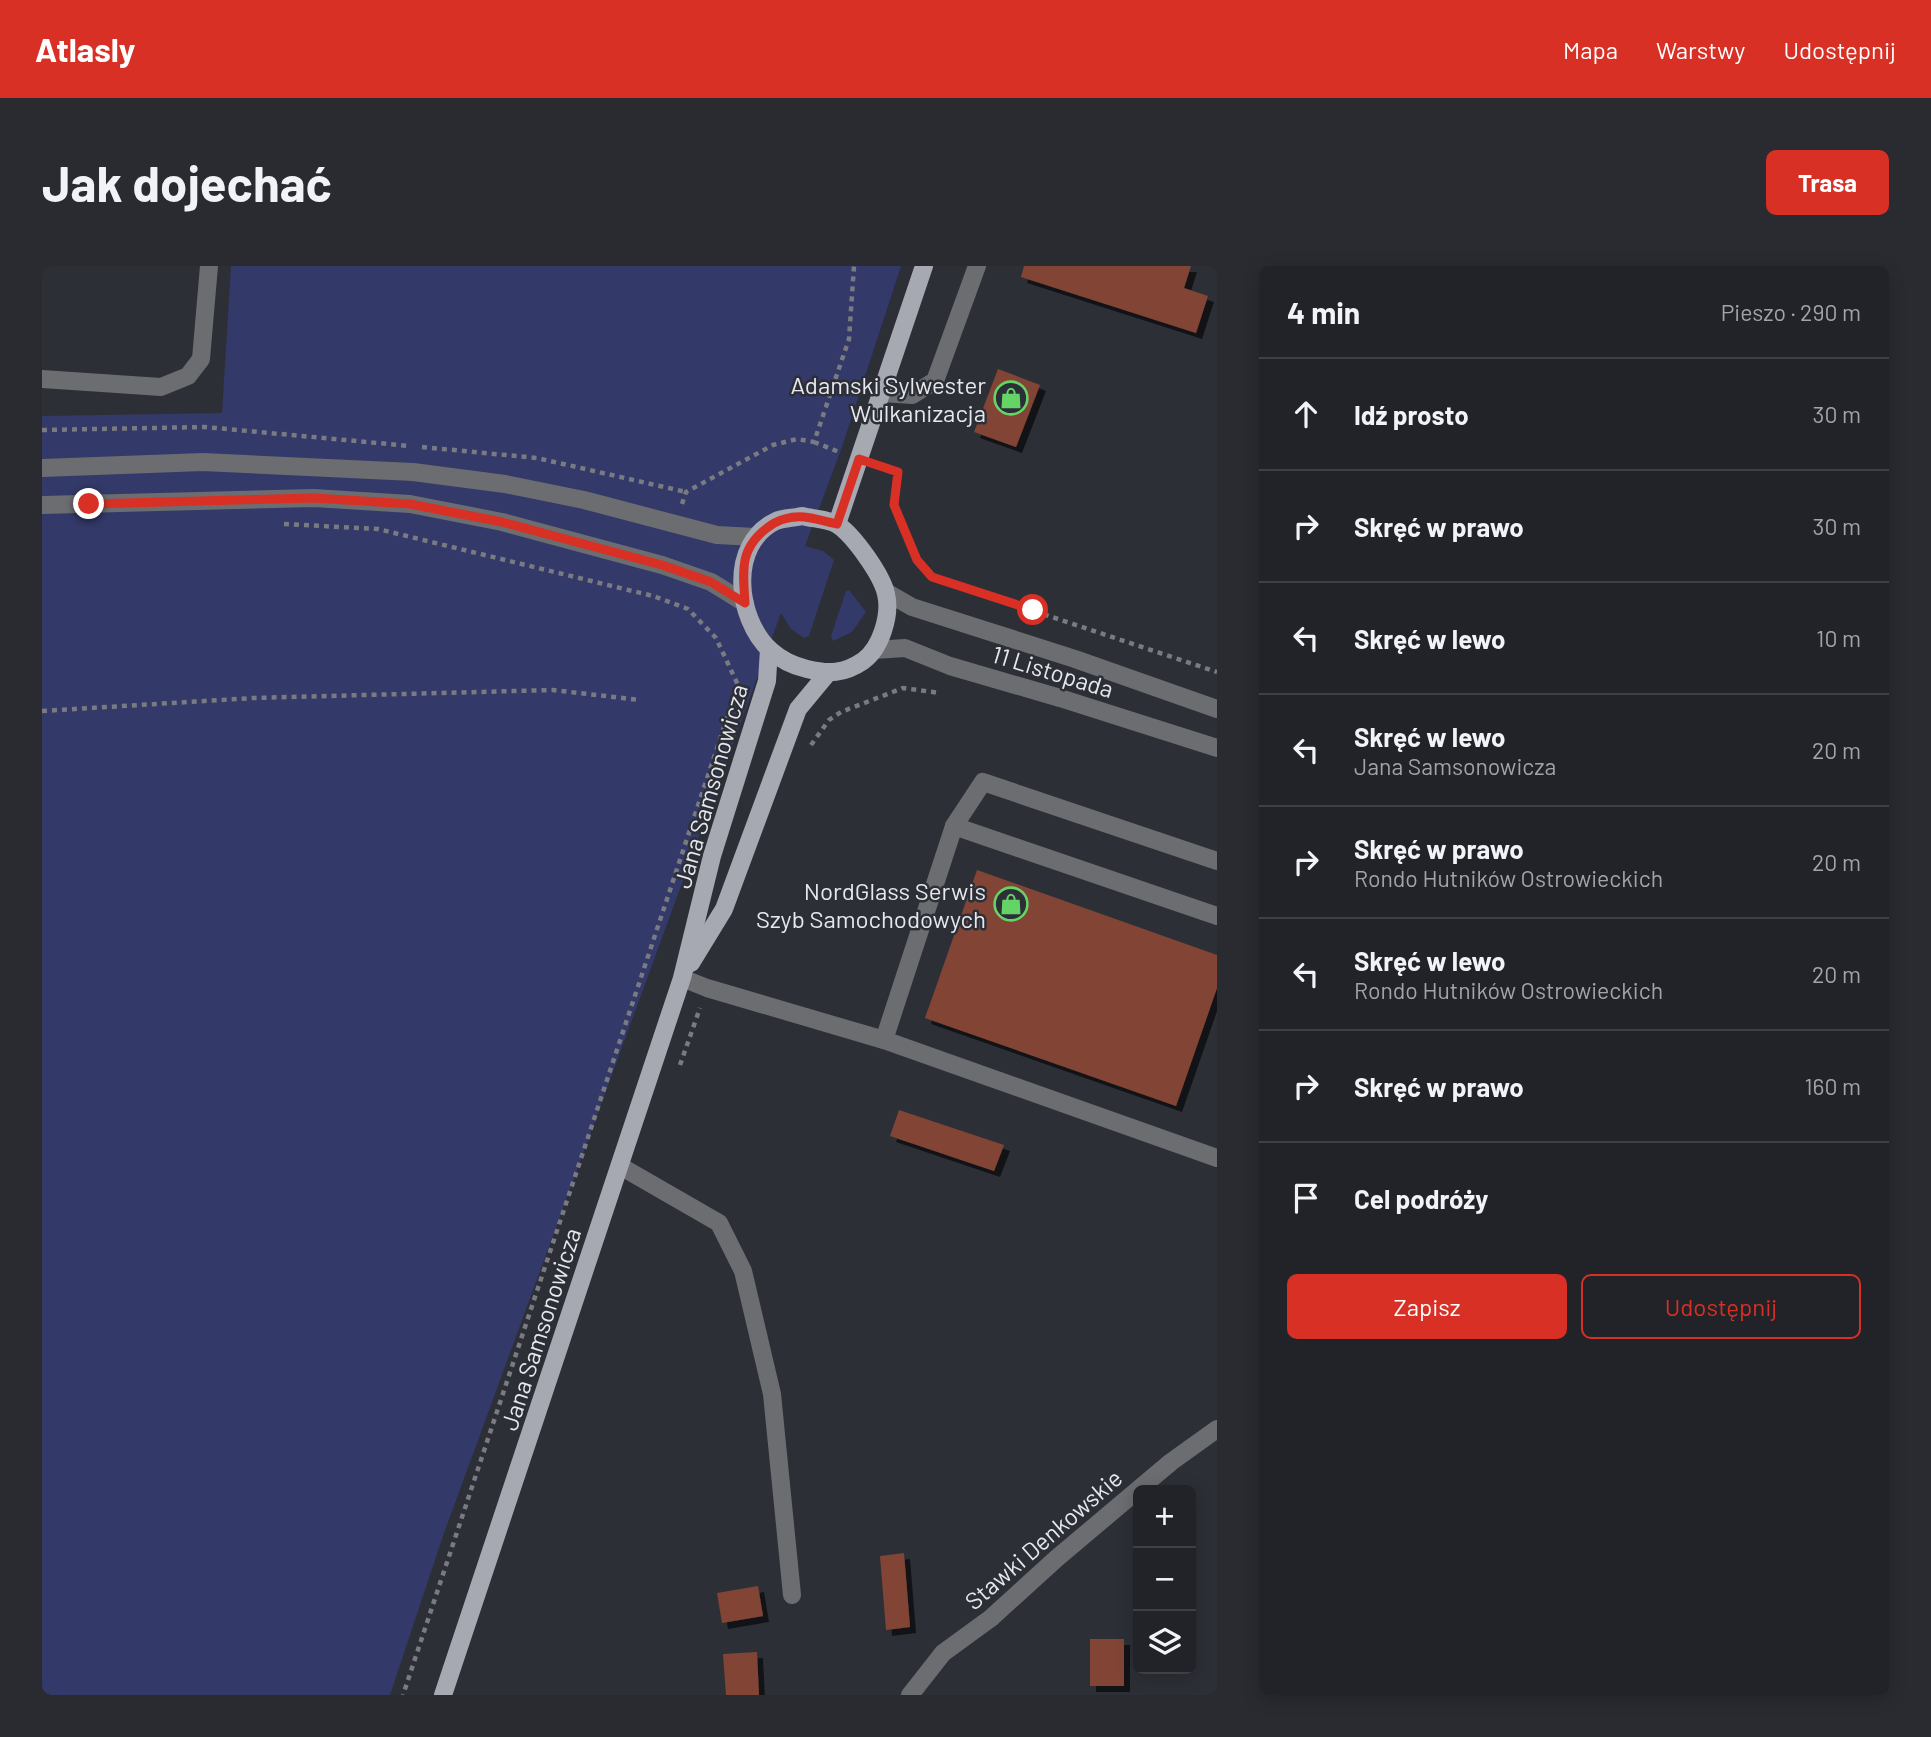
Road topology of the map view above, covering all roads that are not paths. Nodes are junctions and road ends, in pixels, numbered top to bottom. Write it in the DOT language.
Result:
graph roads {
  1 [pos="209,266"];
  2 [pos="924,266"];
  3 [pos="977,266"];
  4 [pos="42,379"];
  5 [pos="881,393"];
  6 [pos="42,468"];
  7 [pos="42,505"];
  8 [pos="837,524"];
  9 [pos="755,537"];
  10 [pos="886,592"];
  11 [pos="745,603"];
  12 [pos="769,649"];
  13 [pos="874,650"];
  14 [pos="827,674"];
  15 [pos="1217,709"];
  16 [pos="1217,748"];
  17 [pos="954,826"];
  18 [pos="1217,861"];
  19 [pos="1217,916"];
  20 [pos="682,978"];
  21 [pos="884,1040"];
  22 [pos="1217,1158"];
  23 [pos="620,1166"];
  24 [pos="1217,1429"];
  25 [pos="792,1595"];
  26 [pos="443,1695"];
  27 [pos="910,1695"];
  1 -- 4 [label="street"];
  2 -- 5 [label="main road"];
  3 -- 5 [label="street"];
  5 -- 8 [label="main road"];
  6 -- 9 [label="street"];
  7 -- 11 [label="street"];
  8 -- 9 [label="main road"];
  8 -- 10 [label="main road"];
  9 -- 11 [label="main road"];
  10 -- 13 [label="main road"];
  10 -- 15 [label="street, 11 Listopada"];
  11 -- 12 [label="main road"];
  12 -- 14 [label="main road"];
  12 -- 20 [label="main road, Jana Samsonowicza"];
  13 -- 14 [label="main road"];
  13 -- 16 [label="street, 11 Listopada"];
  14 -- 20 [label="main road, Jana Samsonowicza"];
  17 -- 18 [label="street"];
  17 -- 19 [label="street"];
  17 -- 21 [label="street"];
  20 -- 21 [label="street"];
  20 -- 23 [label="main road, Jana Samsonowicza"];
  21 -- 22 [label="street"];
  23 -- 25 [label="street"];
  23 -- 26 [label="main road, Jana Samsonowicza"];
  24 -- 27 [label="street, Stawki Denkowskie"];
}
